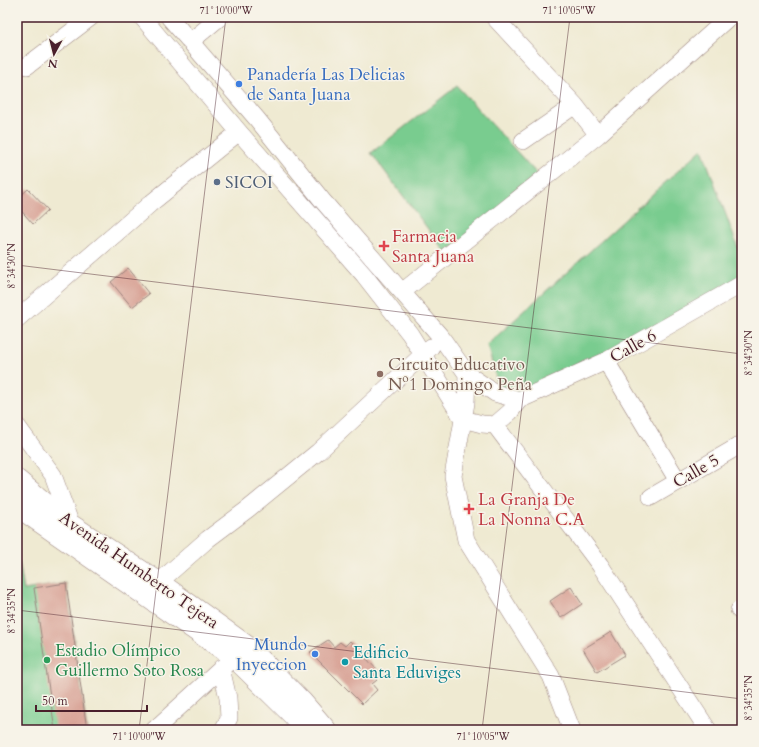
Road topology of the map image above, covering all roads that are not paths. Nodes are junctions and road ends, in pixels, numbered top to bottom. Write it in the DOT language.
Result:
graph roads {
  1 [pos="91,17"];
  2 [pos="142,17"];
  3 [pos="169,17"];
  4 [pos="220,17"];
  5 [pos="494,17"];
  6 [pos="729,17"];
  7 [pos="190,42"];
  8 [pos="27,66"];
  9 [pos="575,105"];
  10 [pos="239,132"];
  11 [pos="598,135"];
  12 [pos="523,141"];
  13 [pos="742,284"];
  14 [pos="402,292"];
  15 [pos="17,318"];
  16 [pos="441,337"];
  17 [pos="423,354"];
  18 [pos="606,361"];
  19 [pos="468,374"];
  20 [pos="519,400"];
  21 [pos="463,419"];
  22 [pos="495,425"];
  23 [pos="17,426"];
  24 [pos="742,444"];
  25 [pos="17,480"];
  26 [pos="678,481"];
  27 [pos="651,497"];
  28 [pos="17,506"];
  29 [pos="71,525"];
  30 [pos="152,588"];
  31 [pos="227,662"];
  32 [pos="154,730"];
  33 [pos="223,730"];
  34 [pos="306,730"];
  35 [pos="326,730"];
  36 [pos="572,730"];
  37 [pos="708,730"];
  1 -- 8 [label="street"];
  2 -- 10 [label="street"];
  3 -- 7 [label="street"];
  4 -- 7 [label="street"];
  5 -- 9 [label="street"];
  6 -- 11 [label="street"];
  7 -- 14 [label="street"];
  9 -- 11 [label="street"];
  9 -- 12 [label="street"];
  10 -- 15 [label="street"];
  10 -- 17 [label="street"];
  11 -- 14 [label="street"];
  13 -- 18 [label="street, Calle 6"];
  14 -- 16 [label="street"];
  16 -- 17 [label="street"];
  16 -- 19 [label="street"];
  17 -- 21 [label="street"];
  17 -- 30 [label="street"];
  18 -- 20 [label="street, Calle 6"];
  18 -- 26 [label="street"];
  19 -- 20 [label="street"];
  19 -- 21 [label="street"];
  20 -- 22 [label="street"];
  21 -- 22 [label="street"];
  21 -- 36 [label="street"];
  22 -- 37 [label="street"];
  23 -- 29 [label="street"];
  24 -- 26 [label="street, Calle 5"];
  25 -- 29 [label="street, Avenida Humberto Tejera"];
  26 -- 27 [label="street, Calle 5"];
  28 -- 30 [label="street, Avenida Humberto Tejera"];
  29 -- 30 [label="street, Avenida Humberto Tejera"];
  30 -- 31 [label="street, Avenida Humberto Tejera"];
  30 -- 35 [label="street, Avenida Humberto Tejera"];
  31 -- 32 [label="street"];
  31 -- 33 [label="street"];
  31 -- 34 [label="street, Avenida Humberto Tejera"];
}
